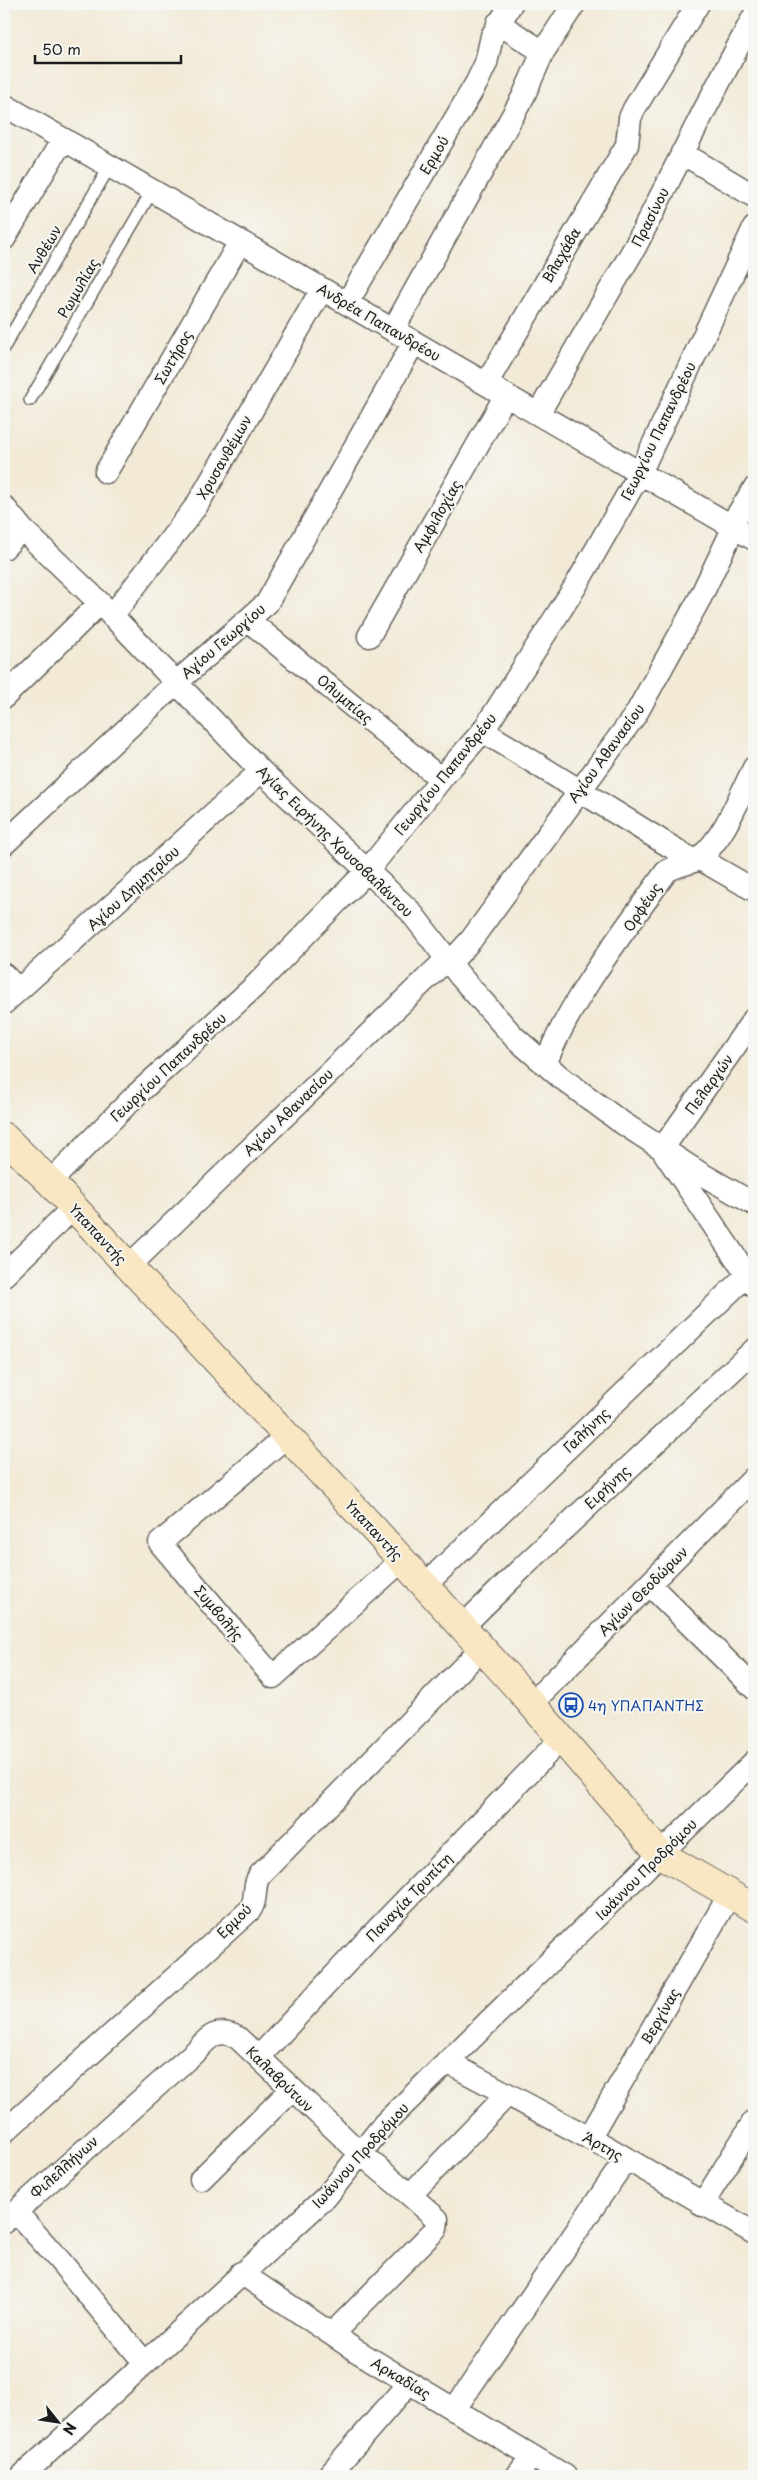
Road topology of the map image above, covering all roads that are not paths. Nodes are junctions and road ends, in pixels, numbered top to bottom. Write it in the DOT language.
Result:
graph roads {
  1 [pos="511,4"];
  2 [pos="574,4"];
  3 [pos="698,4"];
  4 [pos="754,16"];
  5 [pos="498,23"];
  6 [pos="543,52"];
  7 [pos="4,105"];
  8 [pos="63,139"];
  9 [pos="682,153"];
  10 [pos="110,166"];
  11 [pos="152,191"];
  12 [pos="754,196"];
  13 [pos="754,228"];
  14 [pos="4,238"];
  15 [pos="240,242"];
  16 [pos="322,289"];
  17 [pos="347,303"];
  18 [pos="393,330"];
  19 [pos="414,342"];
  20 [pos="4,347"];
  21 [pos="486,384"];
  22 [pos="506,395"];
  23 [pos="30,400"];
  24 [pos="538,414"];
  25 [pos="106,472"];
  26 [pos="640,473"];
  27 [pos="754,489"];
  28 [pos="4,507"];
  29 [pos="733,526"];
  30 [pos="22,528"];
  31 [pos="754,539"];
  32 [pos="4,548"];
  33 [pos="106,609"];
  34 [pos="248,620"];
  35 [pos="369,636"];
  36 [pos="176,683"];
  37 [pos="4,697"];
  38 [pos="483,731"];
  39 [pos="754,768"];
  40 [pos="261,772"];
  41 [pos="441,779"];
  42 [pos="581,789"];
  43 [pos="4,844"];
  44 [pos="697,860"];
  45 [pos="368,870"];
  46 [pos="754,890"];
  47 [pos="450,960"];
  48 [pos="9,989"];
  49 [pos="754,1019"];
  50 [pos="545,1064"];
  51 [pos="4,1137"];
  52 [pos="662,1149"];
  53 [pos="50,1182"];
  54 [pos="754,1204"];
  55 [pos="73,1208"];
  56 [pos="128,1267"];
  57 [pos="4,1275"];
  58 [pos="750,1280"];
  59 [pos="754,1350"];
  60 [pos="287,1436"];
  61 [pos="750,1491"];
  62 [pos="402,1560"];
  63 [pos="425,1585"];
  64 [pos="650,1585"];
  65 [pos="462,1627"];
  66 [pos="481,1648"];
  67 [pos="754,1688"];
  68 [pos="532,1704"];
  69 [pos="561,1739"];
  70 [pos="754,1762"];
  71 [pos="660,1854"];
  72 [pos="730,1894"];
  73 [pos="754,1908"];
  74 [pos="196,2051"];
  75 [pos="259,2057"];
  76 [pos="449,2064"];
  77 [pos="291,2090"];
  78 [pos="507,2095"];
  79 [pos="754,2121"];
  80 [pos="4,2132"];
  81 [pos="589,2138"];
  82 [pos="360,2153"];
  83 [pos="626,2159"];
  84 [pos="202,2178"];
  85 [pos="410,2195"];
  86 [pos="702,2205"];
  87 [pos="9,2216"];
  88 [pos="754,2233"];
  89 [pos="241,2273"];
  90 [pos="332,2334"];
  91 [pos="145,2363"];
  92 [pos="408,2383"];
  93 [pos="454,2410"];
  94 [pos="532,2456"];
  95 [pos="22,2476"];
  96 [pos="328,2476"];
  97 [pos="517,2476"];
  98 [pos="565,2476"];
  1 -- 5 [label="street, Ερμού"];
  2 -- 6 [label="street"];
  3 -- 21 [label="street, Βλαχάβα"];
  4 -- 9 [label="street, Πρασίνου"];
  5 -- 6 [label="street"];
  5 -- 17 [label="street, Ερμού"];
  6 -- 18 [label="street"];
  7 -- 8 [label="street, Ανδρέα Παπανδρέου"];
  8 -- 10 [label="street, Ανδρέα Παπανδρέου"];
  8 -- 14 [label="street"];
  9 -- 12 [label="street"];
  9 -- 24 [label="street, Πρασίνου"];
  10 -- 11 [label="street, Ανδρέα Παπανδρέου"];
  10 -- 20 [label="lane, Ανθέων"];
  11 -- 15 [label="street, Ανδρέα Παπανδρέου"];
  11 -- 23 [label="lane, Ρωμυλίας"];
  13 -- 26 [label="street, Γεωργίου Παπανδρέου"];
  15 -- 16 [label="street, Ανδρέα Παπανδρέου"];
  15 -- 25 [label="street, Σωτήρος"];
  16 -- 17 [label="street, Ανδρέα Παπανδρέου"];
  16 -- 33 [label="street, Χρυσανθέμων"];
  17 -- 18 [label="street, Ανδρέα Παπανδρέου"];
  18 -- 19 [label="street, Ανδρέα Παπανδρέου"];
  19 -- 21 [label="street, Ανδρέα Παπανδρέου"];
  19 -- 34 [label="street, Αγίου Γεωργίου"];
  21 -- 22 [label="street, Ανδρέα Παπανδρέου"];
  22 -- 24 [label="street, Ανδρέα Παπανδρέου"];
  22 -- 35 [label="street, Αμφιλοχίας"];
  24 -- 26 [label="street, Ανδρέα Παπανδρέου"];
  26 -- 29 [label="street, Ανδρέα Παπανδρέου"];
  26 -- 38 [label="street, Γεωργίου Παπανδρέου"];
  27 -- 29 [label="street, Αγίου Αθανασίου"];
  28 -- 30 [label="street, Αγίας Ειρήνης Χρυσοβαλάντου"];
  29 -- 31 [label="street, Ανδρέα Παπανδρέου"];
  29 -- 42 [label="street, Αγίου Αθανασίου"];
  30 -- 32 [label="street"];
  30 -- 33 [label="street, Αγίας Ειρήνης Χρυσοβαλάντου"];
  33 -- 36 [label="street, Αγίας Ειρήνης Χρυσοβαλάντου"];
  33 -- 37 [label="street, Χρυσανθέμων"];
  34 -- 36 [label="street, Αγίου Γεωργίου"];
  34 -- 41 [label="street, Ολυμπίας"];
  36 -- 40 [label="street, Αγίας Ειρήνης Χρυσοβαλάντου"];
  36 -- 43 [label="street, Αγίου Γεωργίου"];
  38 -- 41 [label="street, Γεωργίου Παπανδρέου"];
  38 -- 42 [label="street"];
  39 -- 44 [label="street"];
  40 -- 45 [label="street, Αγίας Ειρήνης Χρυσοβαλάντου"];
  40 -- 48 [label="street, Αγίου Δημητρίου"];
  41 -- 45 [label="street, Γεωργίου Παπανδρέου"];
  42 -- 44 [label="street"];
  42 -- 47 [label="street, Αγίου Αθανασίου"];
  44 -- 46 [label="street"];
  44 -- 50 [label="street, Ορφέως"];
  45 -- 47 [label="street, Αγίας Ειρήνης Χρυσοβαλάντου"];
  45 -- 53 [label="street, Γεωργίου Παπανδρέου"];
  47 -- 50 [label="street, Αγίας Ειρήνης Χρυσοβαλάντου"];
  47 -- 56 [label="street, Αγίου Αθανασίου"];
  49 -- 52 [label="street, Πελαργών"];
  50 -- 52 [label="street, Αγίας Ειρήνης Χρυσοβαλάντου"];
  51 -- 53 [label="street, Υπαπαντής"];
  52 -- 54 [label="street, Αγίας Ειρήνης Χρυσοβαλάντου"];
  52 -- 58 [label="street"];
  53 -- 55 [label="street, Υπαπαντής"];
  55 -- 56 [label="street, Υπαπαντής"];
  55 -- 57 [label="street"];
  56 -- 60 [label="street, Υπαπαντής"];
  58 -- 63 [label="street, Γαλήνης"];
  59 -- 65 [label="street, Ειρήνης"];
  60 -- 62 [label="street, Υπαπαντής"];
  60 -- 62 [label="street, Συμβολής"];
  61 -- 64 [label="street, Αγίων Θεοδώρων"];
  62 -- 63 [label="street, Υπαπαντής"];
  63 -- 65 [label="street, Υπαπαντής"];
  64 -- 67 [label="street"];
  64 -- 68 [label="street, Αγίων Θεοδώρων"];
  65 -- 66 [label="street, Υπαπαντής"];
  66 -- 68 [label="street, Υπαπαντής"];
  66 -- 80 [label="street, Ερμού"];
  68 -- 69 [label="street, Υπαπαντής"];
  69 -- 71 [label="street, Υπαπαντής"];
  69 -- 75 [label="street, Παναγία Τρυπίτη"];
  70 -- 71 [label="street, Ιωάννου Προδρόμου"];
  71 -- 72 [label="street, Υπαπαντής"];
  71 -- 76 [label="street, Ιωάννου Προδρόμου"];
  72 -- 73 [label="street, Υπαπαντής"];
  72 -- 81 [label="street, Βεργίνας"];
  74 -- 75 [label="street, Καλαβρύτων"];
  74 -- 87 [label="street, Φιλελλήνων"];
  75 -- 77 [label="street, Καλαβρύτων"];
  76 -- 78 [label="street, Άρτης"];
  76 -- 82 [label="street, Ιωάννου Προδρόμου"];
  77 -- 82 [label="street, Καλαβρύτων"];
  77 -- 84 [label="street"];
  78 -- 81 [label="street, Άρτης"];
  78 -- 85 [label="street"];
  79 -- 86 [label="street"];
  81 -- 83 [label="street, Άρτης"];
  82 -- 85 [label="street, Καλαβρύτων"];
  82 -- 89 [label="street, Ιωάννου Προδρόμου"];
  83 -- 86 [label="street, Άρτης"];
  83 -- 93 [label="street"];
  85 -- 90 [label="street, Καλαβρύτων"];
  86 -- 88 [label="street, Άρτης"];
  87 -- 91 [label="street, Φιλελλήνων"];
  89 -- 90 [label="street, Αρκαδίας"];
  89 -- 91 [label="street, Ιωάννου Προδρόμου"];
  90 -- 92 [label="street, Αρκαδίας"];
  91 -- 95 [label="street, Ιωάννου Προδρόμου"];
  92 -- 93 [label="street, Αρκαδίας"];
  92 -- 96 [label="street"];
  93 -- 94 [label="street, Αρκαδίας"];
  94 -- 97 [label="street"];
  94 -- 98 [label="street, Αρκαδίας"];
}
